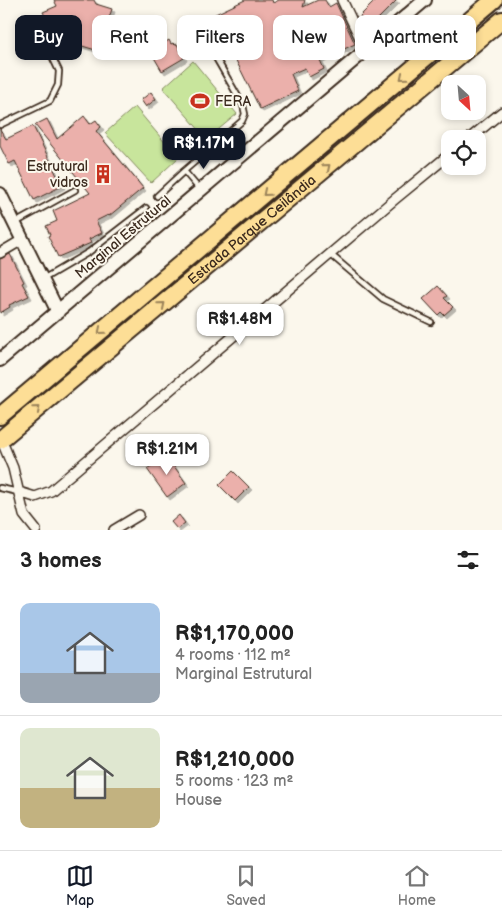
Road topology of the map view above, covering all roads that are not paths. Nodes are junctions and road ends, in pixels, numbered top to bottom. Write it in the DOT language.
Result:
graph roads {
  1 [pos="342,0"];
  2 [pos="425,0"];
  3 [pos="494,0"];
  4 [pos="502,20"];
  5 [pos="355,27"];
  6 [pos="54,60"];
  7 [pos="217,60"];
  8 [pos="502,112"];
  9 [pos="0,125"];
  10 [pos="480,130"];
  11 [pos="441,162"];
  12 [pos="184,171"];
  13 [pos="75,190"];
  14 [pos="201,191"];
  15 [pos="0,194"];
  16 [pos="157,196"];
  17 [pos="146,208"];
  18 [pos="14,224"];
  19 [pos="22,240"];
  20 [pos="0,253"];
  21 [pos="330,254"];
  22 [pos="42,280"];
  23 [pos="58,312"];
  24 [pos="431,322"];
  25 [pos="0,360"];
  26 [pos="0,416"];
  27 [pos="1,440"];
  28 [pos="0,488"];
  29 [pos="19,492"];
  30 [pos="139,515"];
  31 [pos="36,530"];
  32 [pos="114,530"];
  1 -- 5 [label="street"];
  2 -- 14 [label="main road, Marginal Estrutural"];
  3 -- 26 [label="highway, Estrada Parque Ceilândia, one-way"];
  27 -- 4 [label="highway, Estrada Parque Ceilândia, one-way"];
  6 -- 9 [label="lane"];
  7 -- 12 [label="lane"];
  8 -- 10 [label="street"];
  11 -- 21 [label="street"];
  12 -- 14 [label="lane"];
  12 -- 16 [label="lane"];
  13 -- 18 [label="lane"];
  14 -- 23 [label="main road, Marginal Estrutural"];
  15 -- 18 [label="main road"];
  17 -- 22 [label="lane"];
  18 -- 19 [label="main road"];
  19 -- 20 [label="street"];
  19 -- 22 [label="main road"];
  21 -- 24 [label="lane"];
  21 -- 29 [label="street"];
  22 -- 23 [label="main road"];
  23 -- 25 [label="main road, Marginal Estrutural"];
  27 -- 29 [label="street"];
  28 -- 29 [label="lane"];
  29 -- 31 [label="street"];
  30 -- 32 [label="street"];
}
